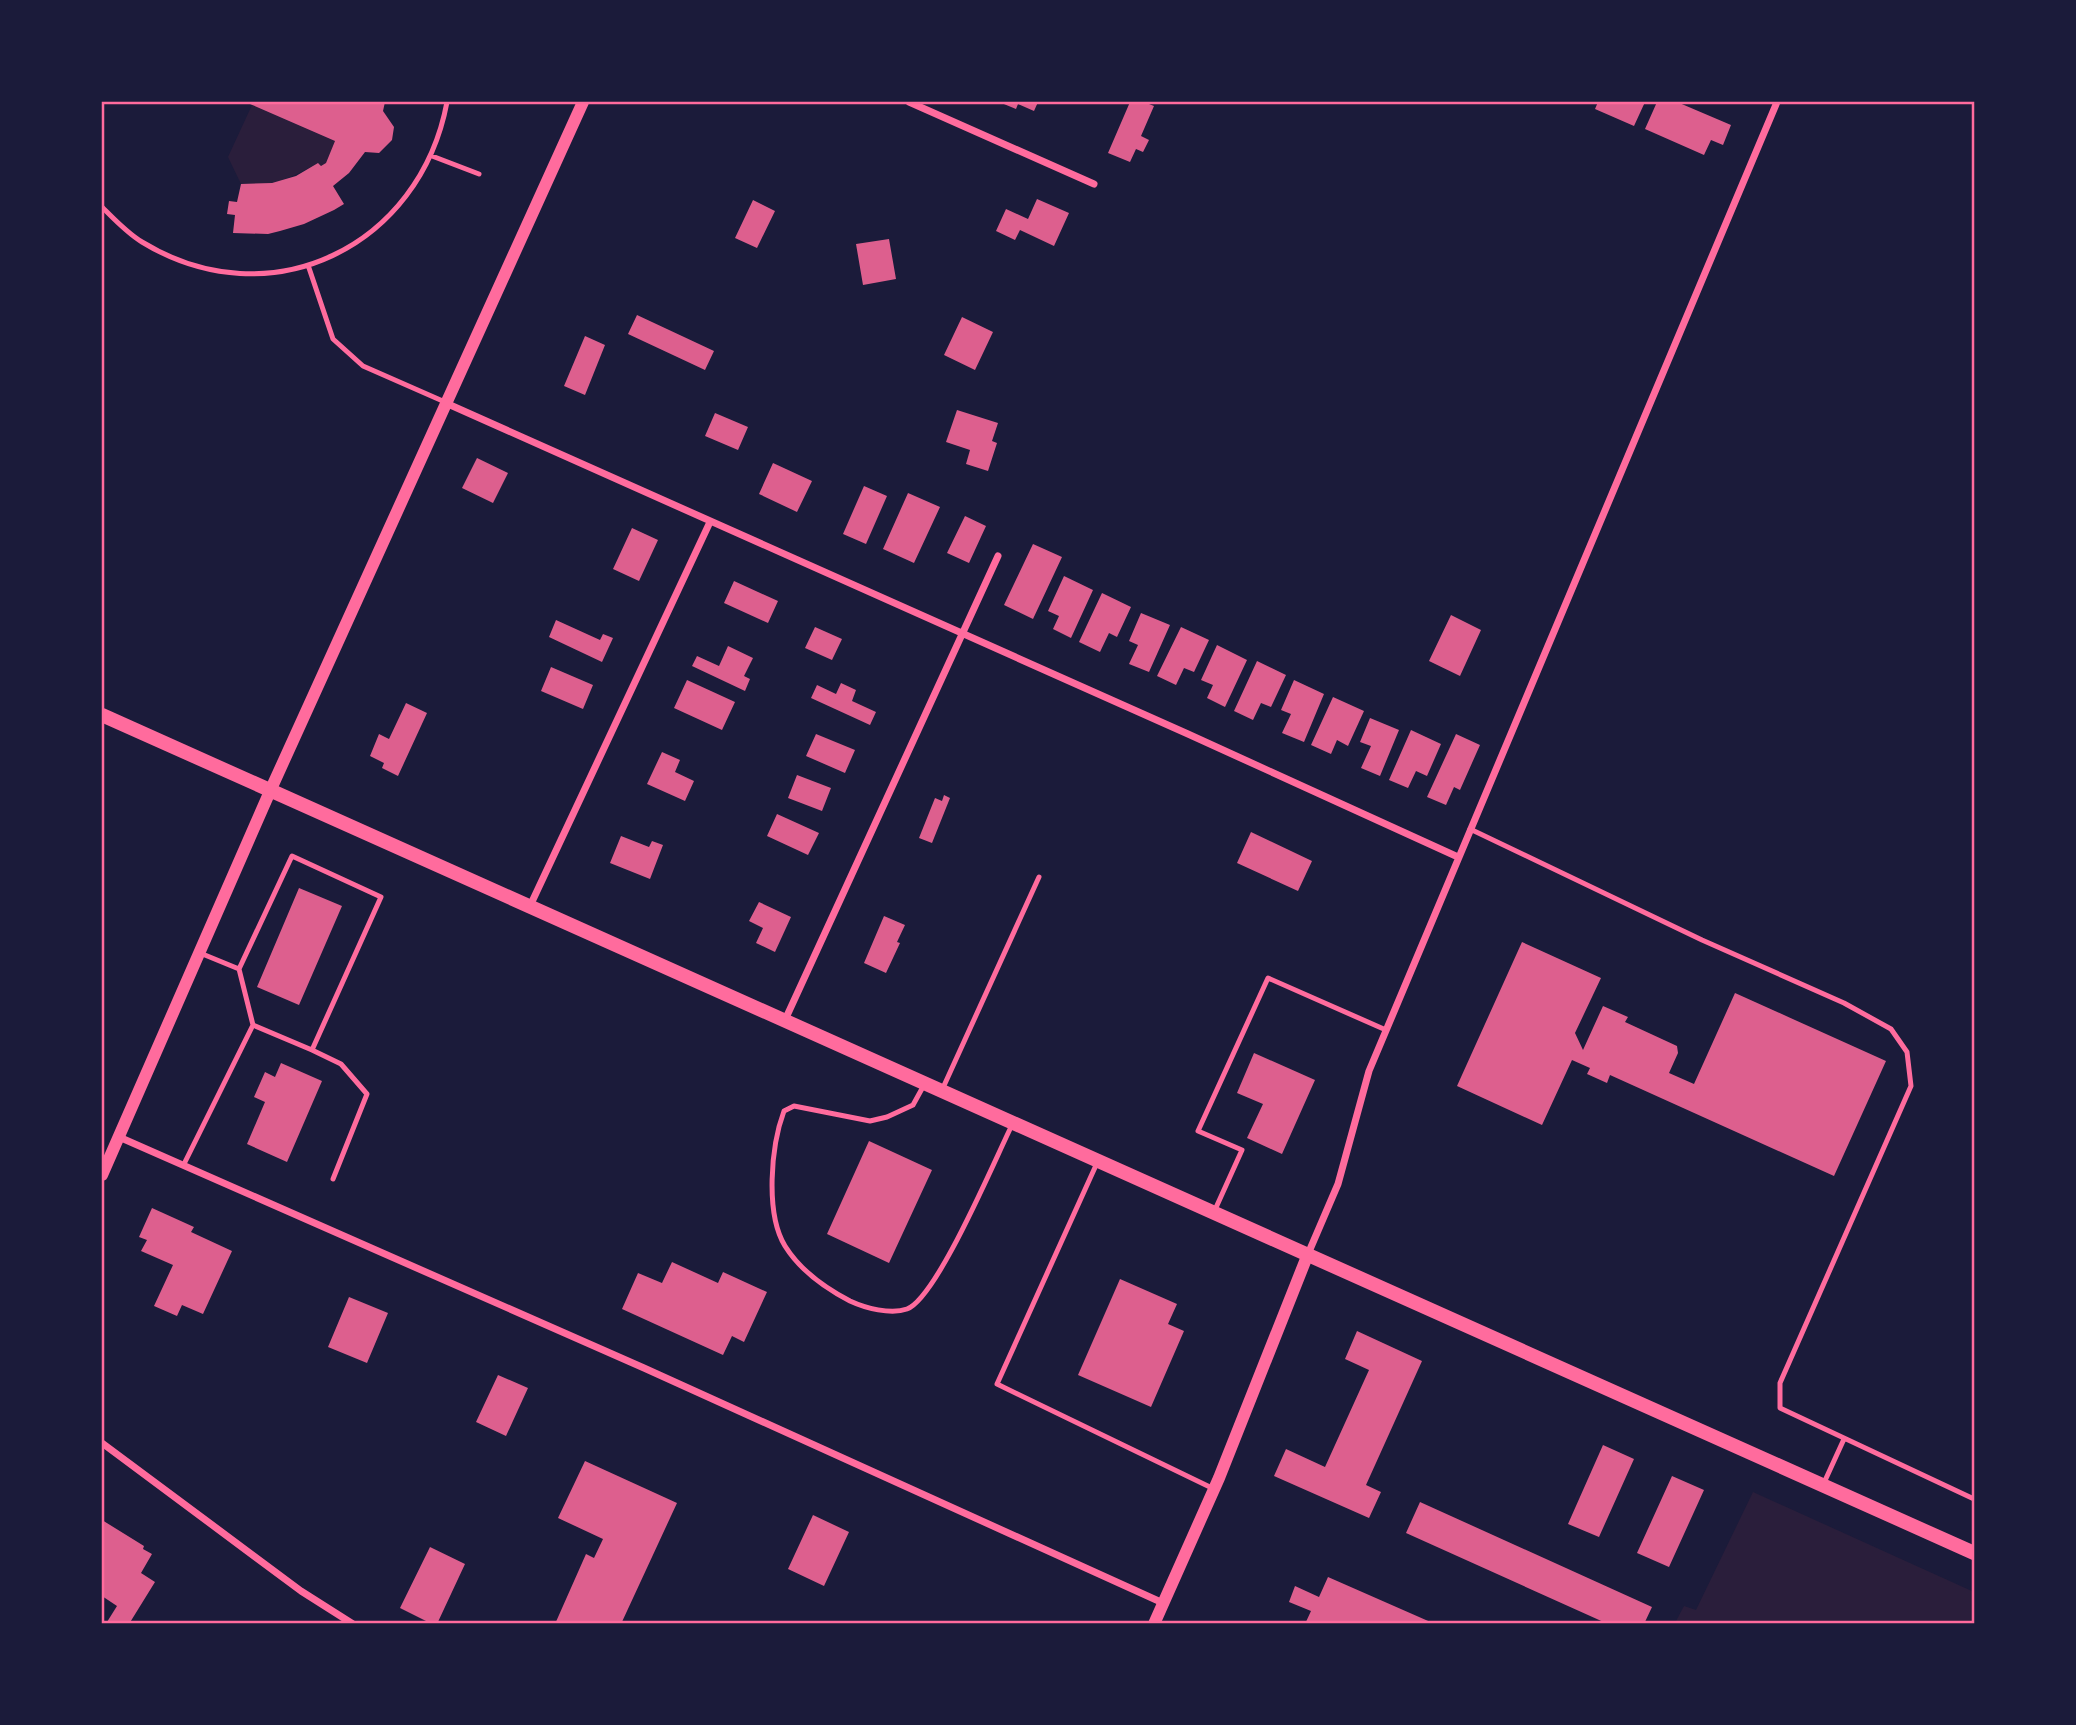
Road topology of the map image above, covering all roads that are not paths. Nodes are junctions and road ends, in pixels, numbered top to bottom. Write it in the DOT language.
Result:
graph roads {
  1 [pos="447,102"];
  2 [pos="583,102"];
  3 [pos="909,102"];
  4 [pos="1777,102"];
  5 [pos="432,156"];
  6 [pos="479,174"];
  7 [pos="1094,184"];
  8 [pos="102,207"];
  9 [pos="308,265"];
  10 [pos="448,404"];
  11 [pos="710,522"];
  12 [pos="998,556"];
  13 [pos="962,634"];
  14 [pos="102,715"];
  15 [pos="271,789"];
  16 [pos="1470,829"];
  17 [pos="1458,858"];
  18 [pos="1039,877"];
  19 [pos="530,906"];
  20 [pos="200,953"];
  21 [pos="239,970"];
  22 [pos="785,1020"];
  23 [pos="253,1025"];
  24 [pos="1386,1030"];
  25 [pos="312,1050"];
  26 [pos="925,1082"];
  27 [pos="942,1090"];
  28 [pos="1013,1122"];
  29 [pos="119,1137"];
  30 [pos="1098,1160"];
  31 [pos="184,1164"];
  32 [pos="102,1175"];
  33 [pos="333,1179"];
  34 [pos="1214,1212"];
  35 [pos="1308,1254"];
  36 [pos="1844,1439"];
  37 [pos="102,1443"];
  38 [pos="1822,1485"];
  39 [pos="1214,1489"];
  40 [pos="1975,1499"];
  41 [pos="1975,1553"];
  42 [pos="1163,1603"];
  43 [pos="353,1623"];
  44 [pos="1154,1623"];
  1 -- 5 [label="lane"];
  2 -- 10 [label="street"];
  3 -- 7 [label="street"];
  4 -- 16 [label="street"];
  5 -- 6 [label="lane"];
  5 -- 9 [label="lane"];
  8 -- 9 [label="lane"];
  9 -- 10 [label="lane"];
  10 -- 11 [label="street"];
  10 -- 15 [label="street"];
  11 -- 13 [label="street"];
  11 -- 19 [label="street"];
  12 -- 13 [label="street"];
  13 -- 17 [label="street"];
  13 -- 22 [label="street"];
  14 -- 15 [label="main road"];
  15 -- 19 [label="main road"];
  15 -- 20 [label="street"];
  16 -- 17 [label="street"];
  16 -- 36 [label="lane"];
  17 -- 24 [label="street"];
  18 -- 27 [label="lane"];
  19 -- 22 [label="main road"];
  20 -- 21 [label="lane"];
  20 -- 29 [label="street"];
  21 -- 23 [label="lane"];
  21 -- 25 [label="lane"];
  22 -- 26 [label="main road"];
  23 -- 25 [label="lane"];
  23 -- 31 [label="lane"];
  24 -- 34 [label="lane"];
  24 -- 35 [label="street"];
  25 -- 33 [label="lane"];
  26 -- 27 [label="main road"];
  26 -- 28 [label="lane"];
  27 -- 28 [label="main road"];
  28 -- 30 [label="main road"];
  29 -- 31 [label="street"];
  29 -- 32 [label="street"];
  30 -- 34 [label="main road"];
  30 -- 39 [label="lane"];
  31 -- 42 [label="street"];
  34 -- 35 [label="main road"];
  35 -- 38 [label="main road"];
  35 -- 39 [label="street"];
  36 -- 38 [label="lane"];
  36 -- 40 [label="lane"];
  37 -- 43 [label="street"];
  38 -- 41 [label="main road"];
  39 -- 42 [label="street"];
  42 -- 44 [label="street"];
}
